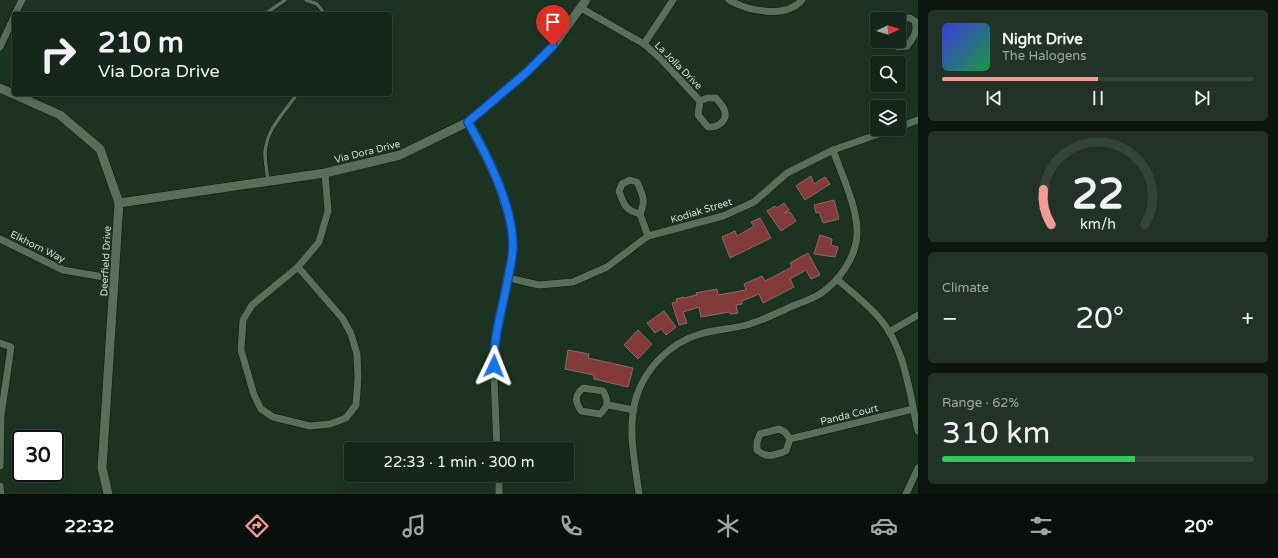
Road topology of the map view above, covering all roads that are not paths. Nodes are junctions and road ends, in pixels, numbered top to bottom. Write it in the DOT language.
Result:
graph roads {
  1 [pos="22,0"];
  2 [pos="285,0"];
  3 [pos="306,0"];
  4 [pos="673,0"];
  5 [pos="729,0"];
  6 [pos="802,0"];
  7 [pos="584,4"];
  8 [pos="16,12"];
  9 [pos="268,12"];
  10 [pos="323,12"];
  11 [pos="906,18"];
  12 [pos="917,19"];
  13 [pos="12,21"];
  14 [pos="644,44"];
  15 [pos="906,46"];
  16 [pos="0,47"];
  17 [pos="0,88"];
  18 [pos="12,93"];
  19 [pos="18,96"];
  20 [pos="296,96"];
  21 [pos="700,101"];
  22 [pos="918,120"];
  23 [pos="468,122"];
  24 [pos="906,124"];
  25 [pos="873,136"];
  26 [pos="834,150"];
  27 [pos="325,173"];
  28 [pos="268,181"];
  29 [pos="119,203"];
  30 [pos="640,214"];
  31 [pos="648,236"];
  32 [pos="0,239"];
  33 [pos="298,267"];
  34 [pos="508,278"];
  35 [pos="115,279"];
  36 [pos="837,279"];
  37 [pos="918,315"];
  38 [pos="889,332"];
  39 [pos="0,342"];
  40 [pos="608,405"];
  41 [pos="913,409"];
  42 [pos="634,410"];
  43 [pos="918,431"];
  44 [pos="790,438"];
  45 [pos="498,442"];
  46 [pos="0,466"];
  47 [pos="918,468"];
  48 [pos="499,482"];
  49 [pos="0,486"];
  50 [pos="1,494"];
  51 [pos="108,494"];
  52 [pos="500,494"];
  53 [pos="639,494"];
  54 [pos="906,494"];
  1 -- 8 [label="street"];
  2 -- 9 [label="lane"];
  3 -- 10 [label="lane"];
  4 -- 14 [label="street"];
  5 -- 6 [label="street"];
  7 -- 14 [label="street, La Jolla Drive"];
  7 -- 23 [label="street, Via Dora Drive"];
  11 -- 12 [label="street"];
  12 -- 15 [label="street"];
  13 -- 16 [label="street"];
  14 -- 21 [label="street, La Jolla Drive"];
  17 -- 18 [label="street, Deerfield Drive"];
  19 -- 29 [label="street, Deerfield Drive"];
  20 -- 28 [label="lane"];
  21 -- 21 [label="street, La Jolla Drive"];
  22 -- 24 [label="street"];
  23 -- 27 [label="street, Via Dora Drive"];
  23 -- 34 [label="street"];
  25 -- 26 [label="street, Kodiak Street"];
  26 -- 31 [label="street, Kodiak Street"];
  26 -- 36 [label="street"];
  27 -- 28 [label="street, Via Dora Drive"];
  27 -- 33 [label="street"];
  28 -- 29 [label="street, Via Dora Drive"];
  29 -- 35 [label="street, Deerfield Drive"];
  30 -- 30 [label="street"];
  30 -- 31 [label="street"];
  31 -- 34 [label="street, Kodiak Street"];
  32 -- 35 [label="street, Elkhorn Way"];
  33 -- 33 [label="street"];
  34 -- 45 [label="street"];
  35 -- 51 [label="street, Deerfield Drive"];
  36 -- 38 [label="street"];
  36 -- 42 [label="street"];
  37 -- 38 [label="street"];
  38 -- 41 [label="street"];
  39 -- 46 [label="street"];
  40 -- 40 [label="street"];
  40 -- 42 [label="street"];
  41 -- 43 [label="street"];
  41 -- 44 [label="street, Panda Court"];
  42 -- 53 [label="street"];
  44 -- 44 [label="street"];
  47 -- 54 [label="street"];
  48 -- 52 [label="street"];
  49 -- 50 [label="street"];
}
